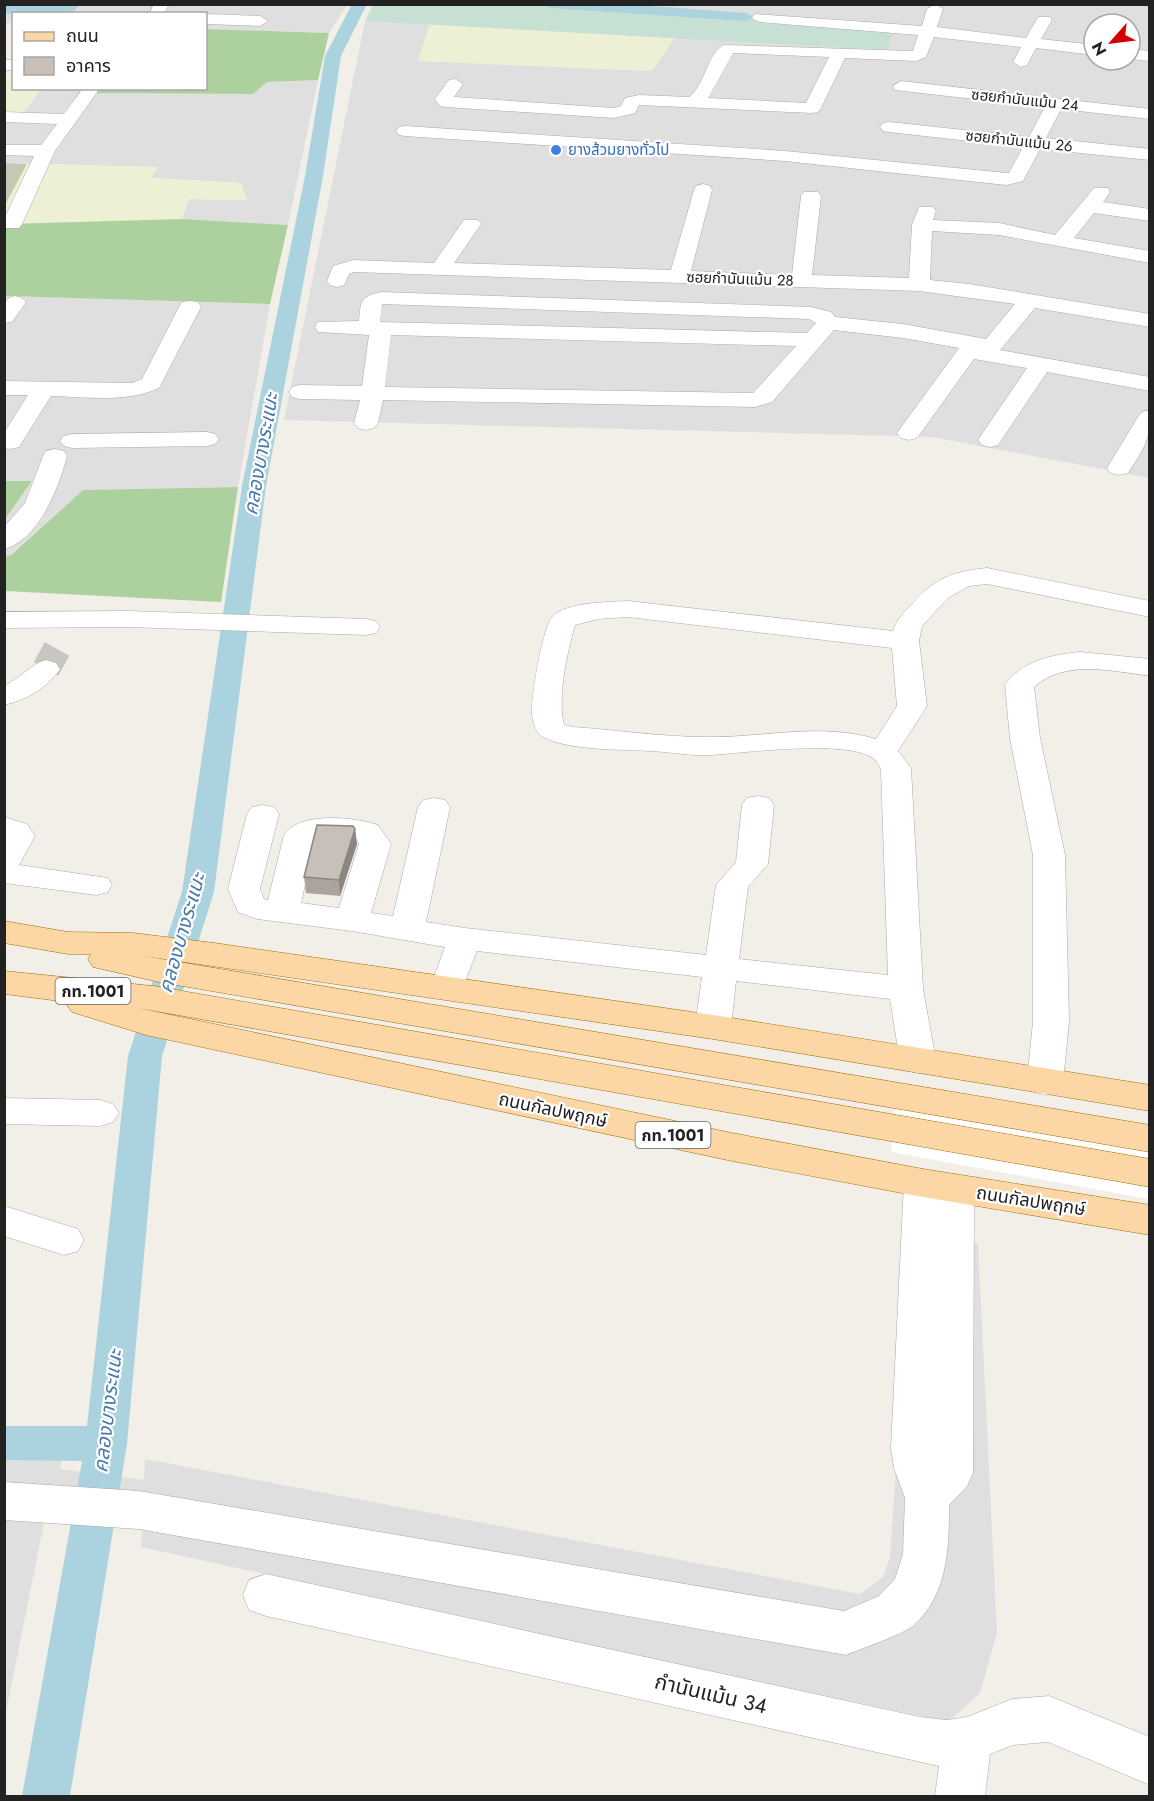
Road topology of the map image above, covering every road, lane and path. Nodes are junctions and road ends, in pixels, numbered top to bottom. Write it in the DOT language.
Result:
graph roads {
  1 [pos="935,9"];
  2 [pos="760,17"];
  3 [pos="207,19"];
  4 [pos="1044,20"];
  5 [pos="260,21"];
  6 [pos="927,31"];
  7 [pos="1031,43"];
  8 [pos="1082,49"];
  9 [pos="839,53"];
  10 [pos="1021,62"];
  11 [pos="455,84"];
  12 [pos="901,86"];
  13 [pos="90,90"];
  14 [pos="601,95"];
  15 [pos="634,101"];
  16 [pos="692,102"];
  17 [pos="1055,104"];
  18 [pos="1149,114"];
  19 [pos="4,117"];
  20 [pos="68,119"];
  21 [pos="889,127"];
  22 [pos="405,131"];
  23 [pos="1033,142"];
  24 [pos="4,150"];
  25 [pos="46,151"];
  26 [pos="1149,155"];
  27 [pos="703,190"];
  28 [pos="811,196"];
  29 [pos="1149,215"];
  30 [pos="12,224"];
  31 [pos="471,224"];
  32 [pos="1060,242"];
  33 [pos="1149,257"];
  34 [pos="441,268"];
  35 [pos="679,278"];
  36 [pos="337,281"];
  37 [pos="801,282"];
  38 [pos="919,285"];
  39 [pos="1030,300"];
  40 [pos="190,307"];
  41 [pos="1149,321"];
  42 [pos="828,323"];
  43 [pos="326,327"];
  44 [pos="375,329"];
  45 [pos="812,340"];
  46 [pos="988,350"];
  47 [pos="1042,363"];
  48 [pos="1149,384"];
  49 [pos="4,388"];
  50 [pos="43,390"];
  51 [pos="300,392"];
  52 [pos="373,393"];
  53 [pos="1149,417"];
  54 [pos="366,423"];
  55 [pos="909,433"];
  56 [pos="207,439"];
  57 [pos="990,440"];
  58 [pos="8,442"];
  59 [pos="55,447"];
  60 [pos="1119,468"];
  61 [pos="4,541"];
  62 [pos="1149,609"];
  63 [pos="70,620"];
  64 [pos="7,625"];
  65 [pos="366,627"];
  66 [pos="905,641"];
  67 [pos="1149,668"];
  68 [pos="4,696"];
  69 [pos="883,751"];
  70 [pos="758,805"];
  71 [pos="434,807"];
  72 [pos="263,814"];
  73 [pos="4,826"];
  74 [pos="4,864"];
  75 [pos="4,873"];
  76 [pos="96,885"];
  77 [pos="282,912"];
  78 [pos="352,920"];
  79 [pos="407,930"];
  80 [pos="4,932"];
  81 [pos="465,939"];
  82 [pos="720,967"];
  83 [pos="155,984"];
  84 [pos="19,985"];
  85 [pos="447,988"];
  86 [pos="906,989"];
  87 [pos="204,993"];
  88 [pos="713,1028"];
  89 [pos="918,1061"];
  90 [pos="1045,1082"];
  91 [pos="1149,1098"];
  92 [pos="4,1111"];
  93 [pos="100,1113"];
  94 [pos="938,1118"];
  95 [pos="1149,1139"];
  96 [pos="1149,1173"];
  97 [pos="939,1186"];
  98 [pos="1149,1220"];
  99 [pos="4,1221"];
  100 [pos="64,1240"];
  101 [pos="24,1502"];
  102 [pos="266,1595"];
  103 [pos="967,1740"];
  104 [pos="1149,1761"];
  105 [pos="960,1797"];
  1 -- 6 [label="street"];
  2 -- 6 [label="street"];
  3 -- 5 [label="street"];
  4 -- 7 [label="street"];
  6 -- 7 [label="street"];
  6 -- 9 [label="street"];
  7 -- 8 [label="street"];
  7 -- 10 [label="street"];
  9 -- 16 [label="street"];
  9 -- 16 [label="street"];
  11 -- 15 [label="street"];
  12 -- 17 [label="street, ซฮยกำนันแม้น 24"];
  13 -- 20 [label="street"];
  14 -- 15 [label="street"];
  15 -- 16 [label="street"];
  17 -- 18 [label="street, ซฮยกำนันแม้น 24"];
  17 -- 23 [label="street"];
  19 -- 20 [label="street"];
  20 -- 25 [label="street"];
  21 -- 23 [label="street, ซฮยกำนันแม้น 26"];
  22 -- 23 [label="street"];
  23 -- 26 [label="street, ซฮยกำนันแม้น 26"];
  24 -- 25 [label="street"];
  25 -- 30 [label="street"];
  27 -- 35 [label="street"];
  28 -- 37 [label="street"];
  29 -- 32 [label="street"];
  31 -- 34 [label="street"];
  32 -- 33 [label="street"];
  32 -- 38 [label="street"];
  34 -- 35 [label="street, ซฮยกำนันแม้น 28"];
  34 -- 36 [label="street, ซฮยกำนันแม้น 28"];
  35 -- 37 [label="street, ซฮยกำนันแม้น 28"];
  37 -- 38 [label="street, ซฮยกำนันแม้น 28"];
  38 -- 39 [label="street, ซฮยกำนันแม้น 28"];
  39 -- 41 [label="street, ซฮยกำนันแม้น 28"];
  39 -- 46 [label="street"];
  40 -- 50 [label="street"];
  42 -- 44 [label="street"];
  42 -- 45 [label="street"];
  42 -- 46 [label="street"];
  43 -- 44 [label="street"];
  44 -- 45 [label="street"];
  44 -- 52 [label="street"];
  45 -- 52 [label="street"];
  46 -- 47 [label="street"];
  46 -- 55 [label="street"];
  47 -- 48 [label="street"];
  47 -- 57 [label="street"];
  49 -- 50 [label="street"];
  50 -- 58 [label="street"];
  51 -- 52 [label="street"];
  52 -- 54 [label="street"];
  53 -- 60 [label="street"];
  56 -- 59 [label="street"];
  58 -- 59 [label="street"];
  59 -- 61 [label="street"];
  62 -- 66 [label="street"];
  63 -- 64 [label="street"];
  63 -- 65 [label="street"];
  63 -- 68 [label="street"];
  66 -- 69 [label="street"];
  66 -- 69 [label="street"];
  67 -- 90 [label="street"];
  69 -- 86 [label="street"];
  70 -- 82 [label="street"];
  71 -- 79 [label="street"];
  72 -- 77 [label="street"];
  73 -- 74 [label="street"];
  75 -- 76 [label="street"];
  77 -- 78 [label="street"];
  77 -- 78 [label="street"];
  78 -- 79 [label="street"];
  79 -- 81 [label="street"];
  80 -- 83 [label="main road, ถนนกัลปพฤกษ์ / กท.1001"];
  81 -- 82 [label="street"];
  81 -- 85 [label="street"];
  82 -- 86 [label="street"];
  82 -- 88 [label="street"];
  83 -- 84 [label="main road, ถนนกัลปพฤกษ์ / กท.1001"];
  83 -- 87 [label="main road, ถนนกัลปพฤกษ์ / กท.1001"];
  83 -- 87 [label="main road, ถนนกัลปพฤกษ์ / กท.1001"];
  85 -- 87 [label="main road, ถนนกัลปพฤกษ์ / กท.1001"];
  85 -- 88 [label="main road, ถนนกัลปพฤกษ์ / กท.1001"];
  86 -- 89 [label="street"];
  87 -- 94 [label="main road, ถนนกัลปพฤกษ์ / กท.1001"];
  87 -- 97 [label="main road, ถนนกัลปพฤกษ์ / กท.1001"];
  88 -- 89 [label="main road, ถนนกัลปพฤกษ์ / กท.1001"];
  89 -- 90 [label="main road, ถนนกัลปพฤกษ์ / กท.1001"];
  90 -- 91 [label="main road, ถนนกัลปพฤกษ์ / กท.1001"];
  92 -- 93 [label="street"];
  94 -- 95 [label="main road, ถนนกัลปพฤกษ์ / กท.1001"];
  94 -- 96 [label="main road, ถนนกัลปพฤกษ์ / กท.1001"];
  97 -- 98 [label="main road, ถนนกัลปพฤกษ์ / กท.1001"];
  97 -- 101 [label="street"];
  99 -- 100 [label="street"];
  102 -- 103 [label="street, กำนันแม้น 34"];
  103 -- 104 [label="street, กำนันแม้น 34"];
  103 -- 105 [label="street"];
}
